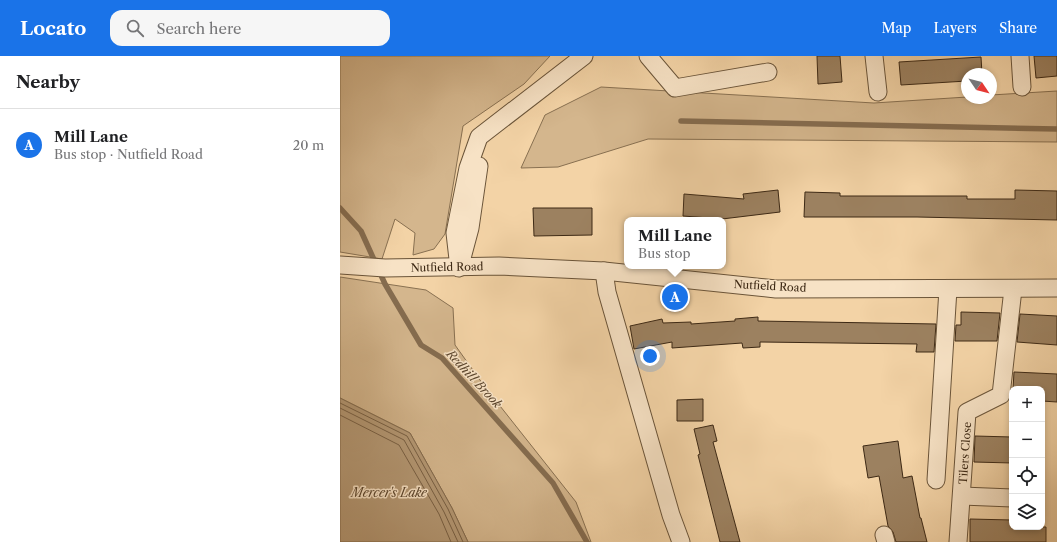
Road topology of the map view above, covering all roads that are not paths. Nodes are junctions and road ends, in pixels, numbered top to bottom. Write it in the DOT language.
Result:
graph roads {
  1 [pos="584,56"];
  2 [pos="648,56"];
  3 [pos="874,56"];
  4 [pos="1020,56"];
  5 [pos="768,72"];
  6 [pos="1022,87"];
  7 [pos="878,92"];
  8 [pos="340,265"];
  9 [pos="459,268"];
  10 [pos="604,271"];
  11 [pos="1057,288"];
  12 [pos="948,289"];
  13 [pos="1013,289"];
  14 [pos="936,480"];
  15 [pos="962,496"];
  16 [pos="1009,498"];
  17 [pos="681,542"];
  18 [pos="958,542"];
  1 -- 9 [label="street"];
  2 -- 5 [label="street"];
  3 -- 7 [label="street"];
  4 -- 6 [label="street"];
  8 -- 9 [label="street, Nutfield Road"];
  9 -- 10 [label="street, Nutfield Road"];
  10 -- 12 [label="street, Nutfield Road"];
  10 -- 17 [label="street"];
  11 -- 13 [label="street, Nutfield Road"];
  12 -- 13 [label="street, Nutfield Road"];
  12 -- 14 [label="street"];
  13 -- 15 [label="street, Tilers Close"];
  15 -- 16 [label="street"];
  15 -- 18 [label="street, Tilers Close"];
}
